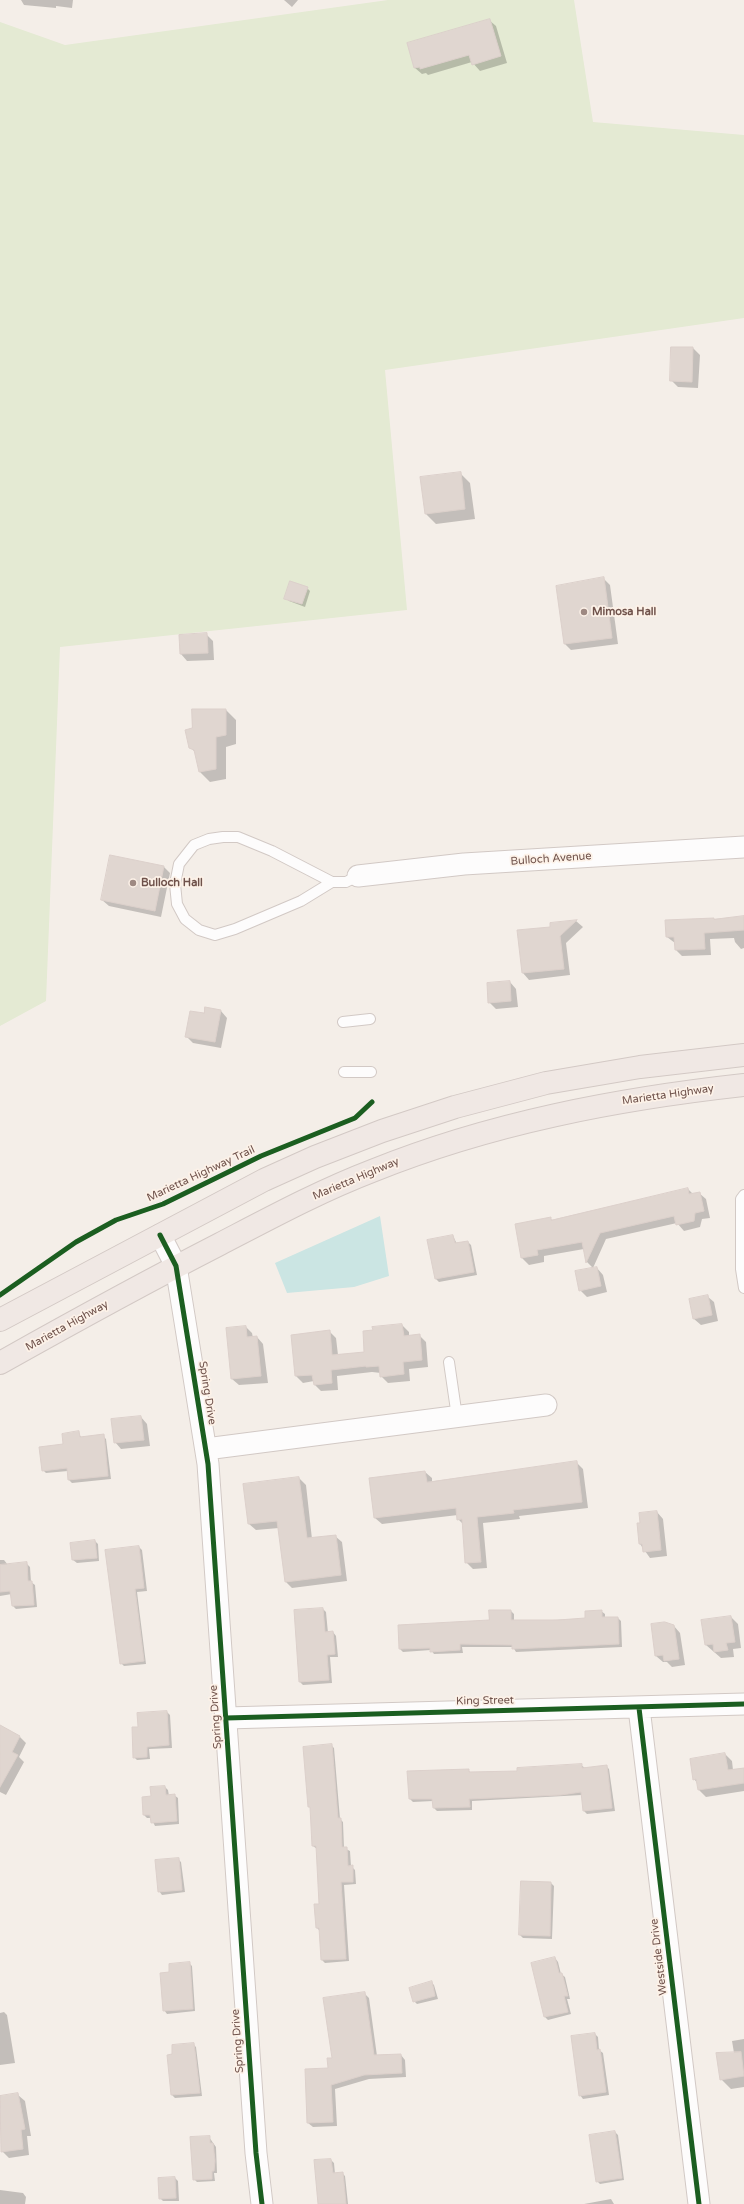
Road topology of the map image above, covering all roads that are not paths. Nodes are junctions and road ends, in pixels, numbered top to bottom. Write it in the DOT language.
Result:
graph roads {
  1 [pos="744,847"];
  2 [pos="358,876"];
  3 [pos="332,882"];
  4 [pos="370,1019"];
  5 [pos="343,1022"];
  6 [pos="744,1055"];
  7 [pos="344,1072"];
  8 [pos="371,1072"];
  9 [pos="744,1085"];
  10 [pos="744,1194"];
  11 [pos="160,1235"];
  12 [pos="176,1266"];
  13 [pos="744,1288"];
  14 [pos="0,1320"];
  15 [pos="449,1362"];
  16 [pos="0,1363"];
  17 [pos="546,1405"];
  18 [pos="457,1417"];
  19 [pos="206,1449"];
  20 [pos="744,1704"];
  21 [pos="639,1708"];
  22 [pos="226,1718"];
  23 [pos="262,2204"];
  24 [pos="699,2204"];
  1 -- 2 [label="street, Bulloch Avenue"];
  2 -- 3 [label="lane"];
  3 -- 3 [label="lane"];
  4 -- 5 [label="lane"];
  6 -- 11 [label="highway"];
  7 -- 8 [label="lane"];
  9 -- 12 [label="highway, Marietta Highway"];
  10 -- 13 [label="lane"];
  11 -- 12 [label="street, Spring Drive"];
  11 -- 14 [label="highway"];
  12 -- 16 [label="highway, Marietta Highway"];
  12 -- 19 [label="street, Spring Drive"];
  15 -- 18 [label="lane"];
  17 -- 18 [label="street"];
  18 -- 19 [label="street"];
  19 -- 22 [label="street, Spring Drive"];
  20 -- 21 [label="street, King Street"];
  21 -- 22 [label="street, King Street"];
  21 -- 24 [label="street, Westside Drive"];
  22 -- 23 [label="street, Spring Drive"];
}
